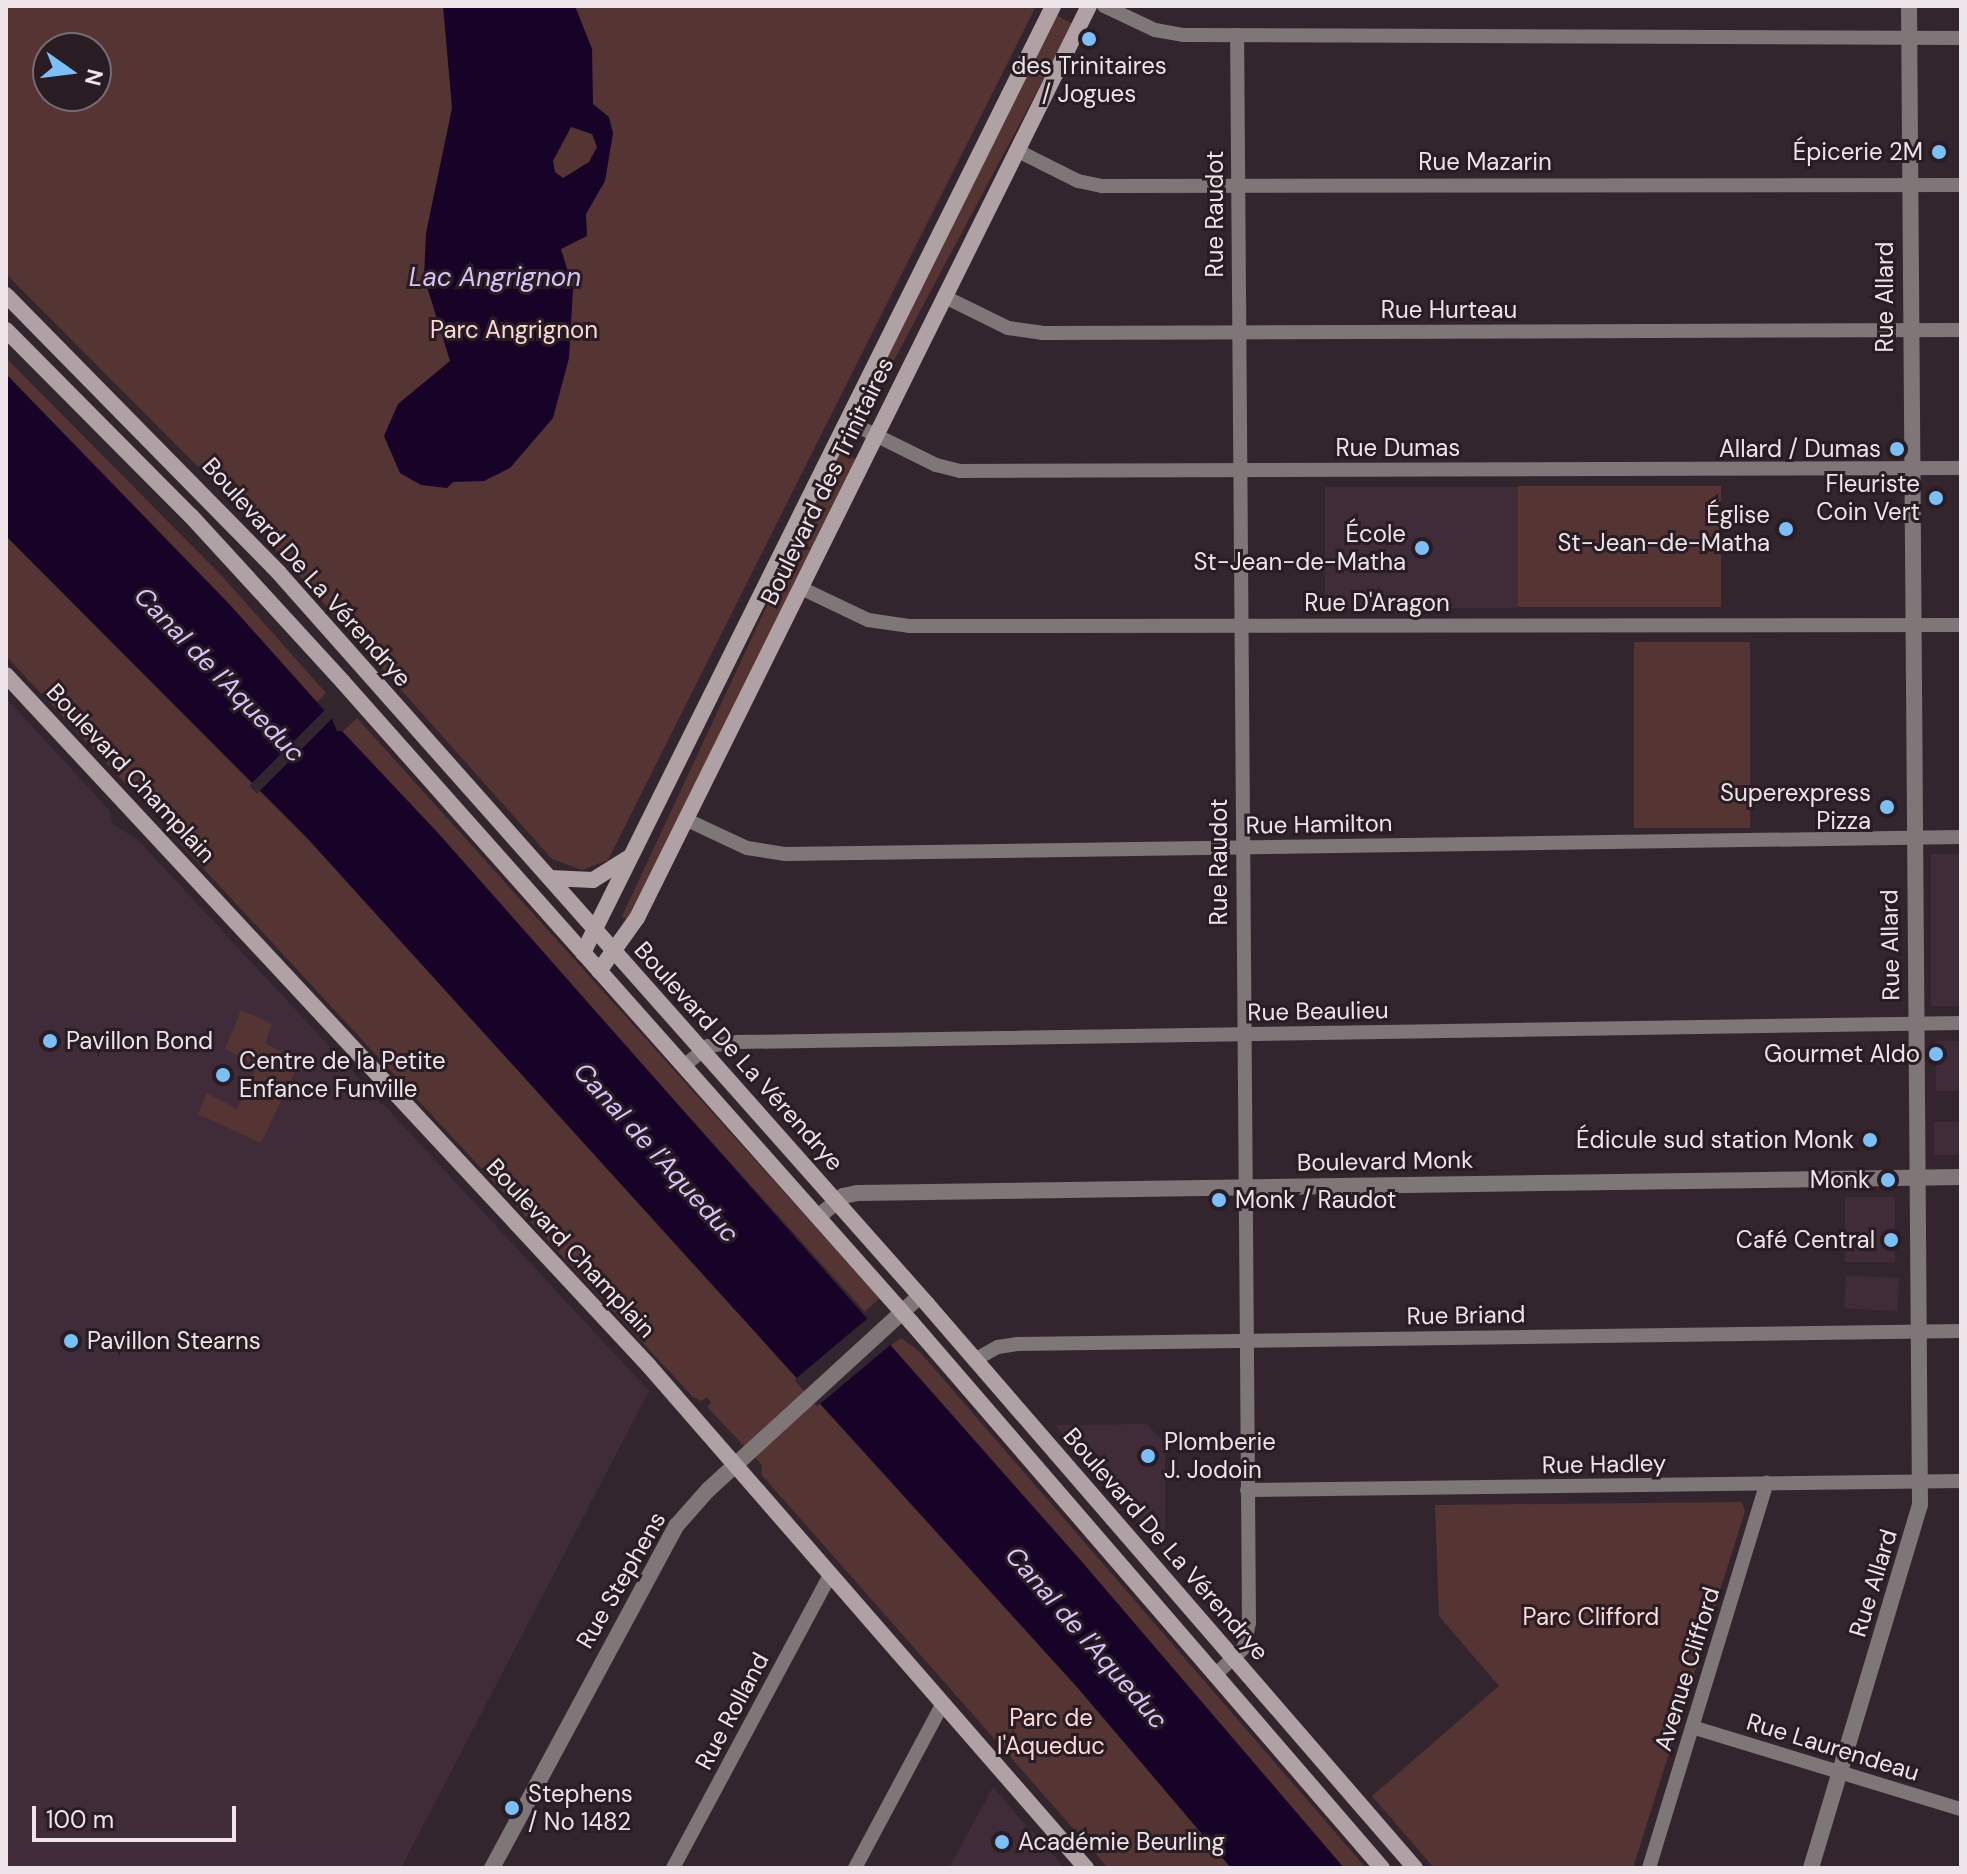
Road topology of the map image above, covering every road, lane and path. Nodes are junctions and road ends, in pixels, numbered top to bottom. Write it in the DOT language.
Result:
graph roads {
  1 [pos="1053,6"];
  2 [pos="1089,6"];
  3 [pos="1104,6"];
  4 [pos="1909,6"];
  5 [pos="1237,35"];
  6 [pos="1909,38"];
  7 [pos="1961,38"];
  8 [pos="1018,151"];
  9 [pos="1909,184"];
  10 [pos="1237,185"];
  11 [pos="1961,185"];
  12 [pos="6,295"];
  13 [pos="945,297"];
  14 [pos="6,330"];
  15 [pos="1909,330"];
  16 [pos="1961,330"];
  17 [pos="1238,332"];
  18 [pos="847,421"];
  19 [pos="876,436"];
  20 [pos="1961,468"];
  21 [pos="1910,469"];
  22 [pos="1238,471"];
  23 [pos="801,588"];
  24 [pos="1910,624"];
  25 [pos="1961,625"];
  26 [pos="1239,626"];
  27 [pos="6,675"];
  28 [pos="685,819"];
  29 [pos="1913,837"];
  30 [pos="1961,837"];
  31 [pos="1241,847"];
  32 [pos="632,855"];
  33 [pos="550,878"];
  34 [pos="595,930"];
  35 [pos="583,953"];
  36 [pos="616,953"];
  37 [pos="599,971"];
  38 [pos="1961,1023"];
  39 [pos="1915,1024"];
  40 [pos="1242,1034"];
  41 [pos="702,1050"];
  42 [pos="684,1066"];
  43 [pos="1916,1177"];
  44 [pos="1961,1177"];
  45 [pos="1243,1187"];
  46 [pos="836,1201"];
  47 [pos="818,1217"];
  48 [pos="920,1296"];
  49 [pos="902,1312"];
  50 [pos="1918,1331"];
  51 [pos="1961,1331"];
  52 [pos="1246,1340"];
  53 [pos="976,1359"];
  54 [pos="736,1464"];
  55 [pos="1961,1481"];
  56 [pos="1920,1482"];
  57 [pos="1767,1483"];
  58 [pos="1247,1490"];
  59 [pos="830,1575"];
  60 [pos="1233,1659"];
  61 [pos="1215,1675"];
  62 [pos="943,1703"];
  63 [pos="1692,1727"];
  64 [pos="1841,1771"];
  65 [pos="1961,1809"];
  66 [pos="492,1868"];
  67 [pos="673,1868"];
  68 [pos="855,1868"];
  69 [pos="1086,1868"];
  70 [pos="1382,1868"];
  71 [pos="1415,1868"];
  72 [pos="1649,1868"];
  73 [pos="1811,1868"];
  1 -- 18 [label="main road, Boulevard des Trinitaires"];
  2 -- 8 [label="main road, Boulevard des Trinitaires"];
  3 -- 5 [label="street"];
  4 -- 6 [label="street, Rue Allard"];
  5 -- 6 [label="street"];
  5 -- 10 [label="street, Rue Raudot"];
  6 -- 7 [label="street"];
  6 -- 9 [label="street, Rue Allard"];
  8 -- 10 [label="street, Rue Mazarin"];
  8 -- 13 [label="main road, Boulevard des Trinitaires"];
  9 -- 10 [label="street, Rue Mazarin"];
  9 -- 11 [label="street, Rue Mazarin"];
  9 -- 15 [label="street, Rue Allard"];
  10 -- 17 [label="street, Rue Raudot"];
  12 -- 33 [label="main road, Boulevard De La Vérendrye"];
  13 -- 17 [label="street, Rue Hurteau"];
  13 -- 19 [label="main road, Boulevard des Trinitaires"];
  14 -- 35 [label="main road, Boulevard De La Vérendrye"];
  15 -- 16 [label="street, Rue Hurteau"];
  15 -- 17 [label="street, Rue Hurteau"];
  15 -- 21 [label="street, Rue Allard"];
  17 -- 22 [label="street, Rue Raudot"];
  18 -- 19 [label="street, Rue Dumas"];
  18 -- 32 [label="main road, Boulevard des Trinitaires"];
  19 -- 22 [label="street, Rue Dumas"];
  19 -- 23 [label="main road, Boulevard des Trinitaires"];
  20 -- 21 [label="street, Rue Dumas"];
  21 -- 22 [label="street, Rue Dumas"];
  21 -- 24 [label="street, Rue Allard"];
  22 -- 26 [label="street, Rue Raudot"];
  23 -- 26 [label="street, Rue D'Aragon"];
  23 -- 28 [label="main road, Boulevard des Trinitaires"];
  24 -- 25 [label="street, Rue D'Aragon"];
  24 -- 26 [label="street, Rue D'Aragon"];
  24 -- 29 [label="street, Rue Allard"];
  26 -- 31 [label="street, Rue Raudot"];
  27 -- 54 [label="main road, Boulevard Champlain"];
  28 -- 31 [label="street, Rue Hamilton"];
  28 -- 36 [label="main road, Boulevard des Trinitaires"];
  29 -- 30 [label="street, Rue Hamilton"];
  29 -- 31 [label="street, Rue Hamilton"];
  29 -- 39 [label="street, Rue Allard"];
  31 -- 40 [label="street, Rue Raudot"];
  32 -- 33 [label="main road"];
  32 -- 34 [label="main road, Boulevard des Trinitaires"];
  33 -- 34 [label="main road, Boulevard De La Vérendrye"];
  34 -- 35 [label="main road, Boulevard des Trinitaires"];
  34 -- 36 [label="main road, Boulevard De La Vérendrye"];
  35 -- 37 [label="main road, Boulevard De La Vérendrye"];
  36 -- 37 [label="main road, Boulevard des Trinitaires"];
  36 -- 41 [label="main road, Boulevard De La Vérendrye"];
  37 -- 42 [label="main road, Boulevard De La Vérendrye"];
  38 -- 39 [label="street, Rue Beaulieu"];
  39 -- 40 [label="street, Rue Beaulieu"];
  39 -- 43 [label="street, Rue Allard"];
  40 -- 41 [label="street, Rue Beaulieu"];
  40 -- 45 [label="street, Rue Raudot"];
  41 -- 42 [label="street"];
  41 -- 46 [label="main road, Boulevard De La Vérendrye"];
  42 -- 47 [label="main road, Boulevard De La Vérendrye"];
  43 -- 44 [label="street, Boulevard Monk"];
  43 -- 45 [label="street, Boulevard Monk"];
  43 -- 50 [label="street, Rue Allard"];
  45 -- 46 [label="street, Boulevard Monk"];
  45 -- 52 [label="street, Rue Raudot"];
  46 -- 47 [label="street, Boulevard Monk"];
  46 -- 48 [label="main road, Boulevard De La Vérendrye"];
  47 -- 49 [label="main road, Boulevard De La Vérendrye"];
  48 -- 49 [label="street, Rue Stephens"];
  48 -- 53 [label="main road, Boulevard De La Vérendrye"];
  49 -- 54 [label="street, Rue Stephens"];
  49 -- 61 [label="main road, Boulevard De La Vérendrye"];
  50 -- 51 [label="street, Rue Briand"];
  50 -- 52 [label="street, Rue Briand"];
  50 -- 56 [label="street, Rue Allard"];
  52 -- 53 [label="street, Rue Briand"];
  52 -- 58 [label="street, Rue Raudot"];
  53 -- 60 [label="main road, Boulevard De La Vérendrye"];
  54 -- 59 [label="main road, Boulevard Champlain"];
  54 -- 66 [label="street, Rue Stephens"];
  55 -- 56 [label="street, Rue Hadley"];
  56 -- 57 [label="street, Rue Hadley"];
  56 -- 64 [label="street, Rue Allard"];
  57 -- 58 [label="street, Rue Hadley"];
  57 -- 63 [label="street, Avenue Clifford"];
  58 -- 60 [label="street, Rue Raudot"];
  59 -- 62 [label="main road, Boulevard Champlain"];
  59 -- 67 [label="street, Rue Rolland"];
  60 -- 61 [label="street, Rue Raudot"];
  60 -- 71 [label="main road, Boulevard De La Vérendrye"];
  61 -- 70 [label="main road, Boulevard De La Vérendrye"];
  62 -- 68 [label="street"];
  62 -- 69 [label="main road, Boulevard Champlain"];
  63 -- 64 [label="street, Rue Laurendeau"];
  63 -- 72 [label="street, Avenue Clifford"];
  64 -- 65 [label="street, Rue Laurendeau"];
  64 -- 73 [label="street, Rue Allard"];
}
